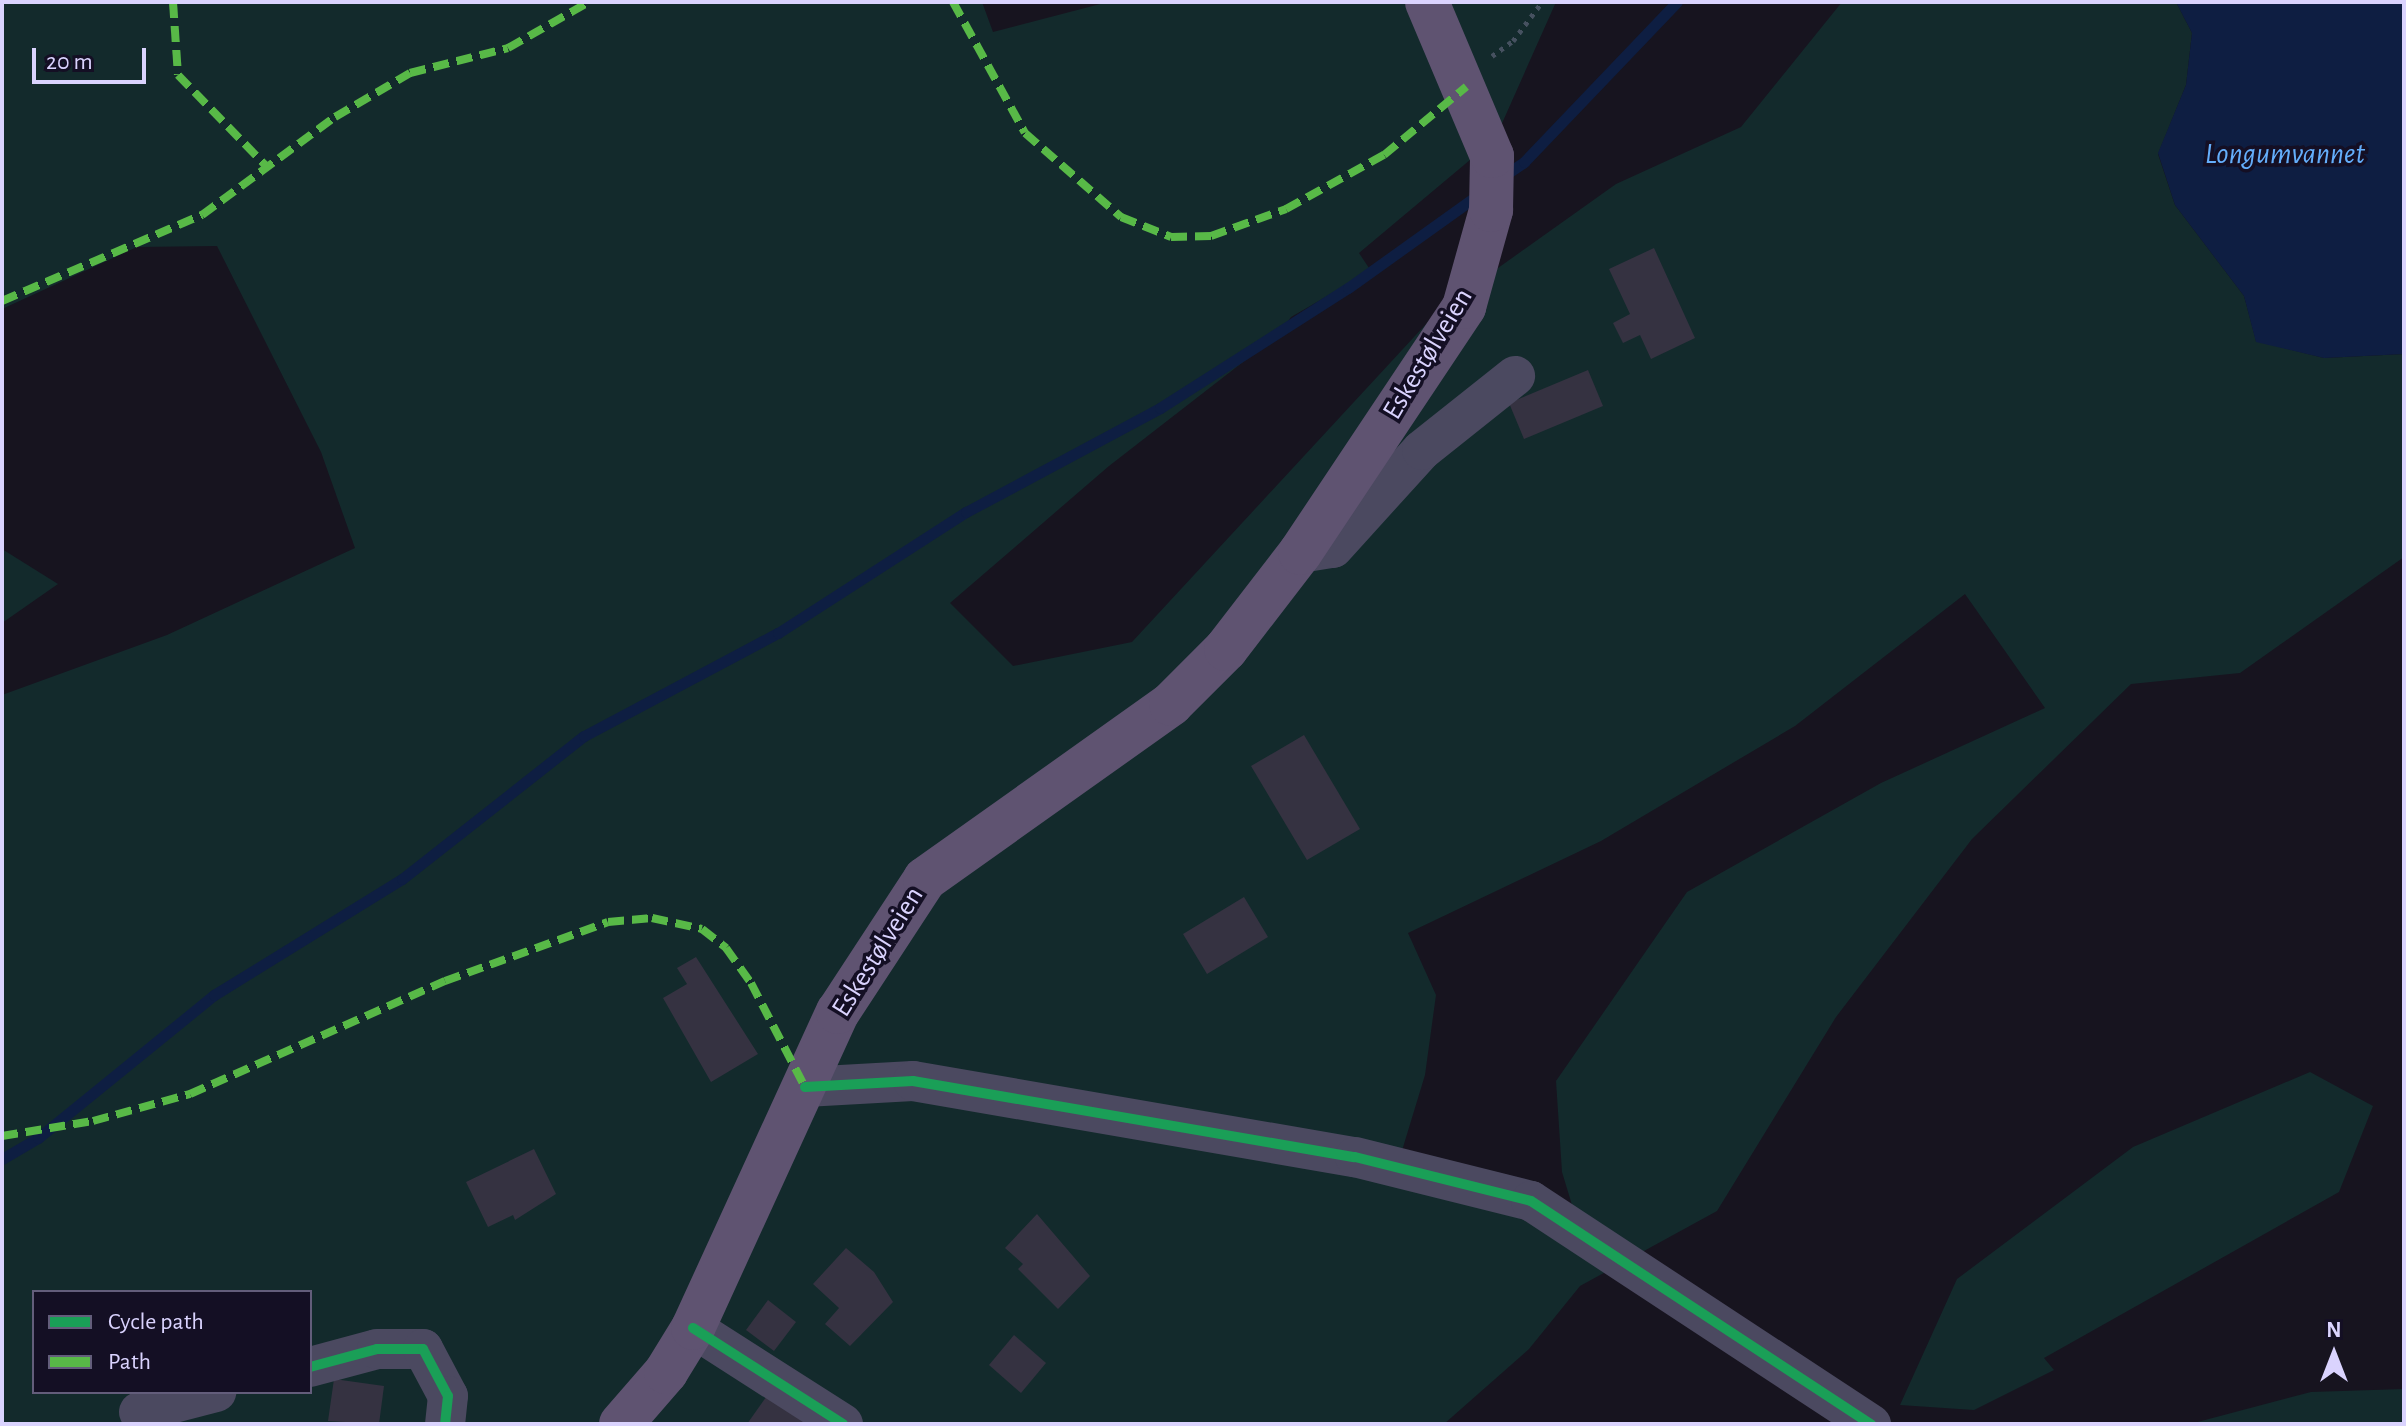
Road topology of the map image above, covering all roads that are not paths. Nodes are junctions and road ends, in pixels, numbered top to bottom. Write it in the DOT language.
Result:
graph roads {
  1 [pos="1427,2"];
  2 [pos="1515,376"];
  3 [pos="1300,553"];
  4 [pos="805,1087"];
  5 [pos="693,1328"];
  6 [pos="312,1366"];
  7 [pos="208,1394"];
  8 [pos="139,1412"];
  9 [pos="445,1424"];
  10 [pos="621,1424"];
  11 [pos="843,1424"];
  12 [pos="1871,1424"];
  1 -- 3 [label="main road, Eskestølveien"];
  2 -- 3 [label="street, Eskestølveien"];
  3 -- 4 [label="main road, Eskestølveien"];
  4 -- 5 [label="main road, Eskestølveien"];
  4 -- 12 [label="street"];
  5 -- 10 [label="main road, Eskestølveien"];
  5 -- 11 [label="street"];
  6 -- 9 [label="street"];
  7 -- 8 [label="street"];
}
